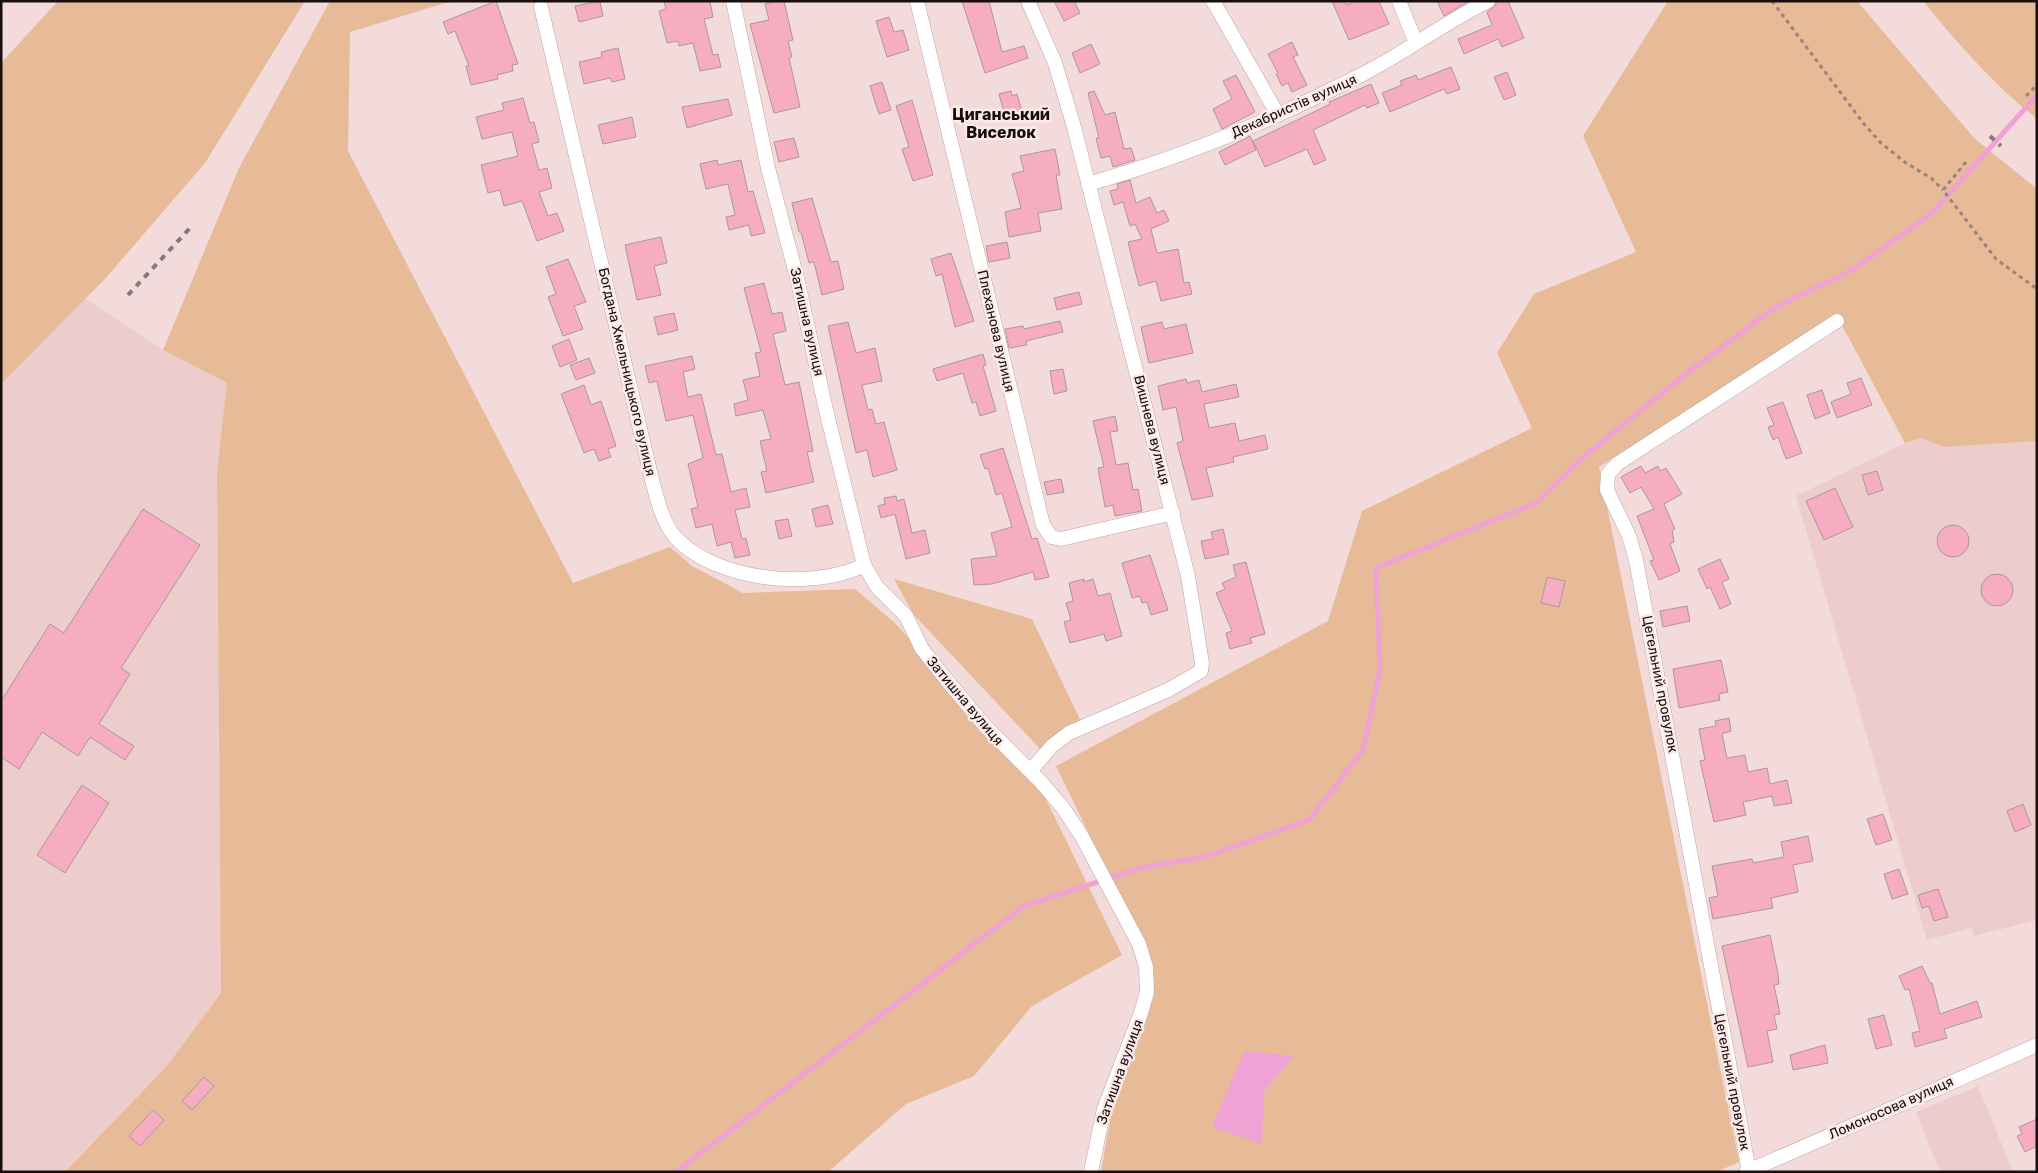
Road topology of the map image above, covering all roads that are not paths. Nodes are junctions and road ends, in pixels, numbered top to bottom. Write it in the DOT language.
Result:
graph roads {
  1 [pos="733,1"];
  2 [pos="917,1"];
  3 [pos="1028,1"];
  4 [pos="1213,1"];
  5 [pos="1400,1"];
  6 [pos="1488,1"];
  7 [pos="541,7"];
  8 [pos="1416,42"];
  9 [pos="1278,115"];
  10 [pos="1088,184"];
  11 [pos="1837,322"];
  12 [pos="1173,513"];
  13 [pos="864,565"];
  14 [pos="1030,771"];
  15 [pos="2037,1045"];
  16 [pos="1747,1171"];
  17 [pos="1091,1172"];
  1 -- 13 [label="street, Затишна вулиця"];
  2 -- 12 [label="street, Плеханова вулиця"];
  3 -- 10 [label="street, Вишнева вулиця"];
  4 -- 9 [label="street"];
  5 -- 8 [label="street"];
  6 -- 8 [label="street, Декабристів вулиця"];
  7 -- 13 [label="street, Богдана Хмельницького вулиця"];
  8 -- 9 [label="street, Декабристів вулиця"];
  9 -- 10 [label="street, Декабристів вулиця"];
  10 -- 12 [label="street, Вишнева вулиця"];
  11 -- 16 [label="street, Цегельний провулок"];
  12 -- 14 [label="street, Вишнева вулиця"];
  13 -- 14 [label="street, Затишна вулиця"];
  14 -- 17 [label="street, Затишна вулиця"];
  15 -- 16 [label="street, Ломоносова вулиця"];
}
